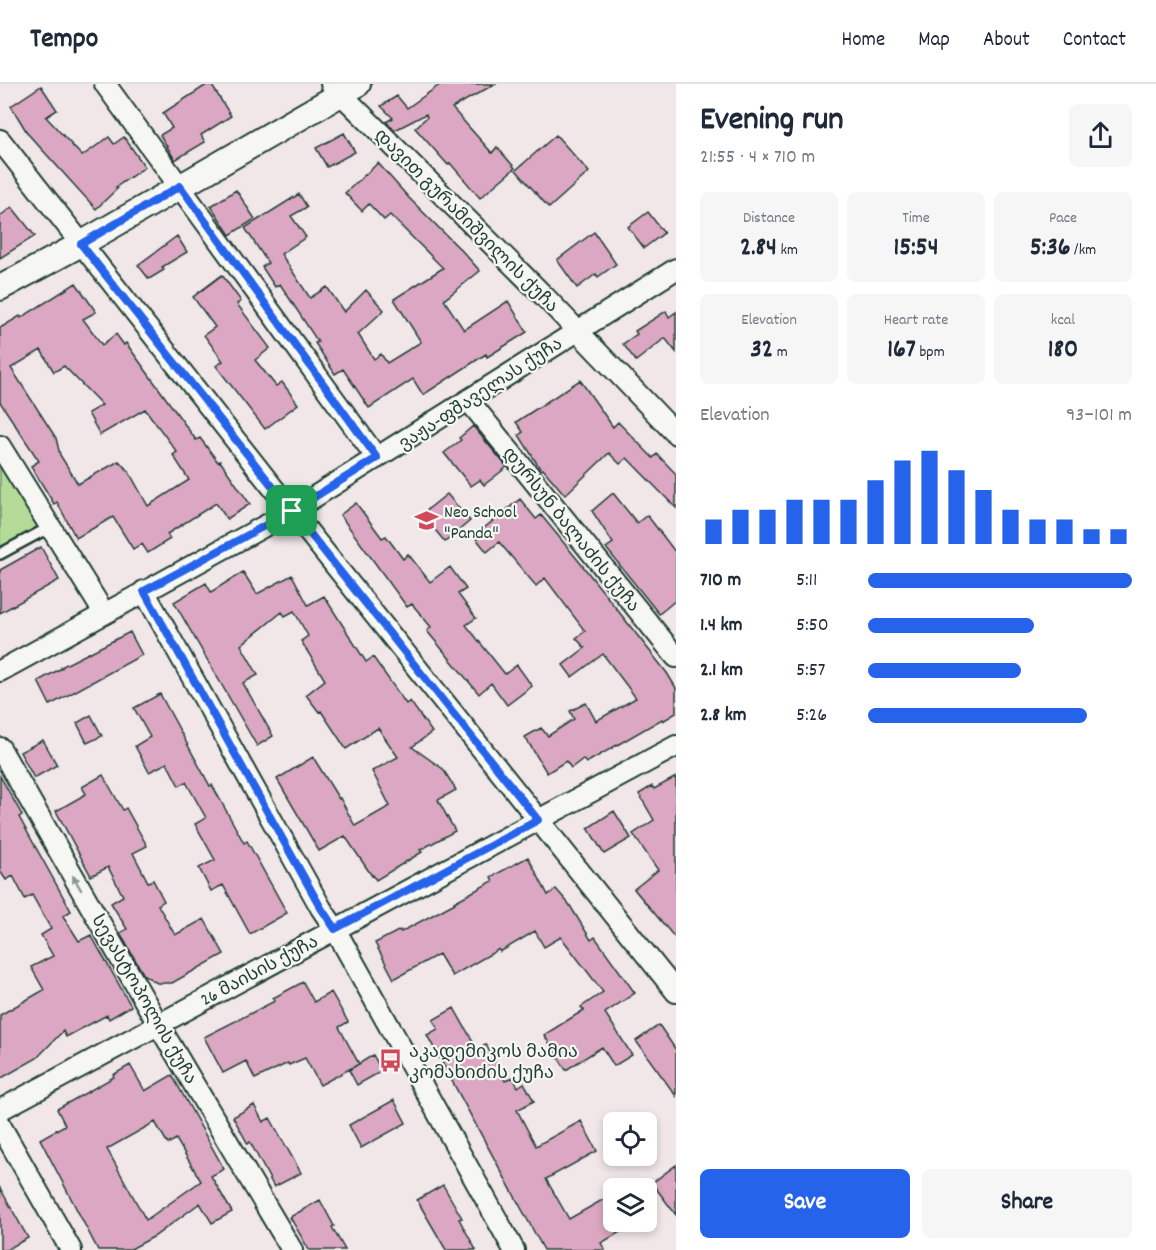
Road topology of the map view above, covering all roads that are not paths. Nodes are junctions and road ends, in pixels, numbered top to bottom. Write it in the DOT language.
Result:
graph roads {
  1 [pos="105,84"];
  2 [pos="343,87"];
  3 [pos="0,140"];
  4 [pos="180,186"];
  5 [pos="81,244"];
  6 [pos="676,269"];
  7 [pos="0,288"];
  8 [pos="577,331"];
  9 [pos="469,401"];
  10 [pos="676,434"];
  11 [pos="0,447"];
  12 [pos="377,458"];
  13 [pos="292,511"];
  14 [pos="50,527"];
  15 [pos="0,554"];
  16 [pos="144,591"];
  17 [pos="104,613"];
  18 [pos="676,657"];
  19 [pos="0,671"];
  20 [pos="676,746"];
  21 [pos="0,748"];
  22 [pos="538,820"];
  23 [pos="335,929"];
  24 [pos="676,992"];
  25 [pos="159,1024"];
  26 [pos="0,1110"];
  27 [pos="0,1125"];
  28 [pos="71,1250"];
  29 [pos="292,1250"];
  30 [pos="514,1250"];
  1 -- 4 [label="street"];
  2 -- 4 [label="street"];
  2 -- 8 [label="street, დავით გურამიშვილის ქუჩა"];
  3 -- 5 [label="street"];
  4 -- 5 [label="street"];
  4 -- 12 [label="street"];
  5 -- 7 [label="street"];
  5 -- 13 [label="street"];
  6 -- 8 [label="street, ვაჟა-ფშაველას ქუჩა"];
  8 -- 9 [label="street, ვაჟა-ფშაველას ქუჩა"];
  8 -- 10 [label="street, დავით გურამიშვილის ქუჩა"];
  9 -- 12 [label="street, ვაჟა-ფშაველას ქუჩა"];
  9 -- 18 [label="street, დურსუნ ბალაძის ქუჩა"];
  11 -- 14 [label="street"];
  12 -- 13 [label="street, ვაჟა-ფშაველას ქუჩა"];
  13 -- 16 [label="street, ვაჟა-ფშაველას ქუჩა"];
  13 -- 22 [label="street"];
  14 -- 15 [label="lane"];
  14 -- 17 [label="street"];
  16 -- 17 [label="street, ვაჟა-ფშაველას ქუჩა"];
  16 -- 23 [label="street"];
  17 -- 19 [label="street, ვაჟა-ფშაველას ქუჩა"];
  20 -- 22 [label="street, 26 მაისის ქუჩა"];
  25 -- 21 [label="street, სევასტოპოლის ქუჩა, one-way"];
  22 -- 23 [label="street, 26 მაისის ქუჩა"];
  22 -- 24 [label="street"];
  23 -- 25 [label="street, 26 მაისის ქუჩა"];
  23 -- 30 [label="street"];
  25 -- 26 [label="street, 26 მაისის ქუჩა"];
  25 -- 29 [label="street, სევასტოპოლის ქუჩა"];
  27 -- 28 [label="street"];
}
